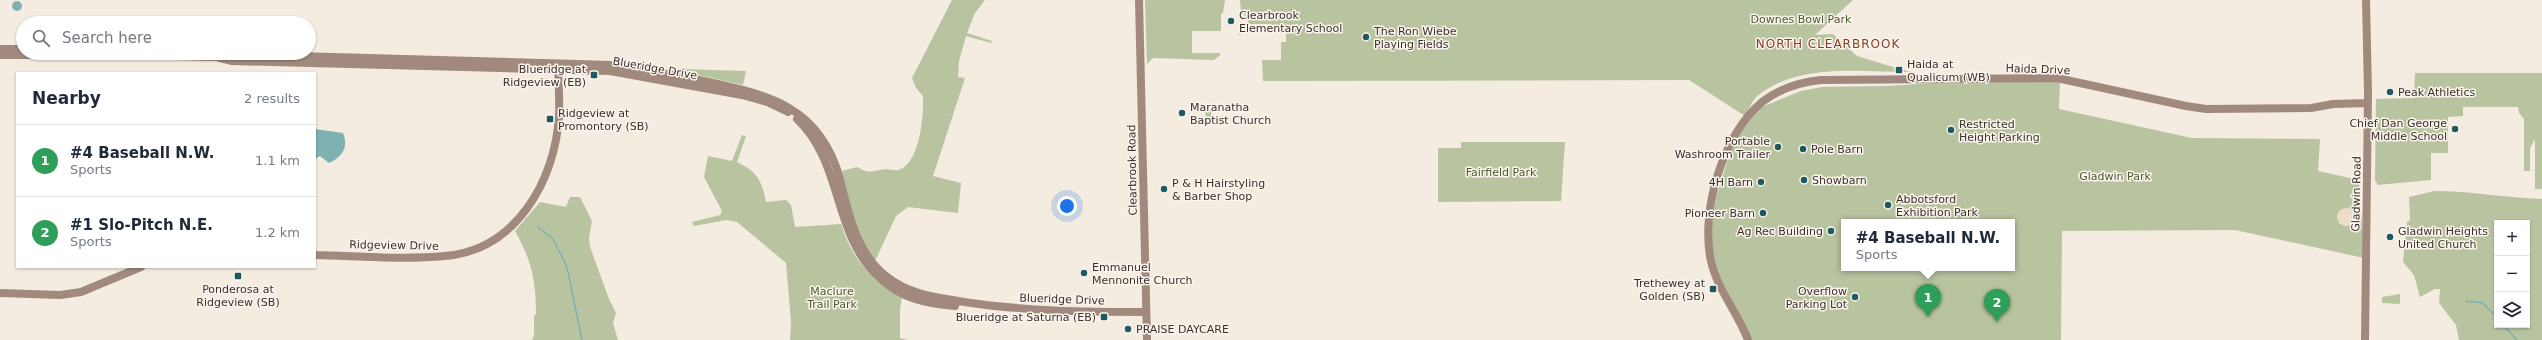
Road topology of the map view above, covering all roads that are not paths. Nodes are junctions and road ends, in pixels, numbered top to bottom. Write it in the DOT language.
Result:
graph roads {
  1 [pos="1139,0"];
  2 [pos="2366,0"];
  3 [pos="0,49"];
  4 [pos="16,49"];
  5 [pos="0,54"];
  6 [pos="16,54"];
  7 [pos="316,57"];
  8 [pos="558,66"];
  9 [pos="2368,103"];
  10 [pos="316,255"];
  11 [pos="139,268"];
  12 [pos="0,293"];
  13 [pos="1146,312"];
  14 [pos="1146,340"];
  15 [pos="1748,340"];
  16 [pos="2365,340"];
  1 -- 13 [label="street, Clearbrook Road"];
  2 -- 9 [label="street, Gladwin Road"];
  3 -- 4 [label="street"];
  5 -- 6 [label="street"];
  7 -- 8 [label="street, Blueridge Drive"];
  8 -- 10 [label="street, Ridgeview Drive"];
  8 -- 13 [label="street, Blueridge Drive"];
  9 -- 15 [label="street, Haida Drive"];
  9 -- 16 [label="street, Gladwin Road"];
  11 -- 12 [label="street"];
  13 -- 14 [label="street, Clearbrook Road"];
}
